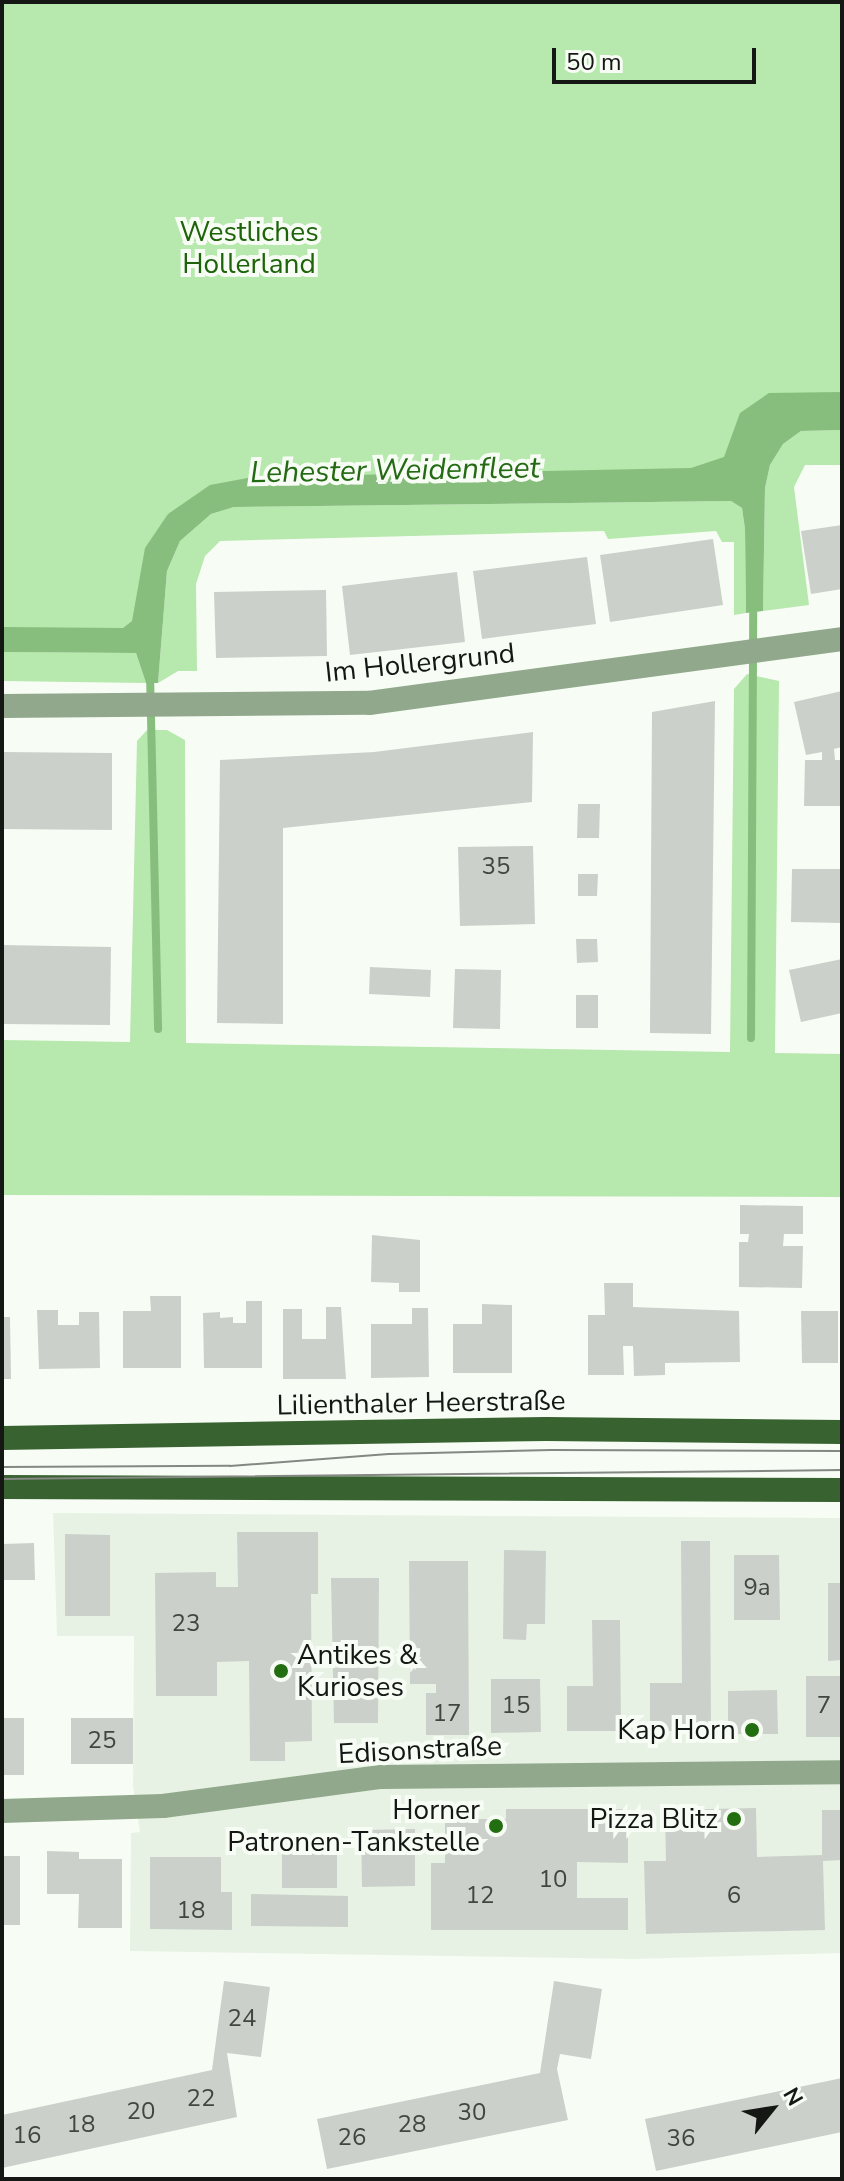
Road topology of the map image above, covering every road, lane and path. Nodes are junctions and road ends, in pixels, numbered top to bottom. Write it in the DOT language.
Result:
graph roads {
  1 [pos="842,639"];
  2 [pos="2,706"];
  3 [pos="842,1432"];
  4 [pos="2,1438"];
  5 [pos="2,1487"];
  6 [pos="842,1490"];
  7 [pos="842,1772"];
  8 [pos="2,1811"];
  1 -- 2 [label="street, Im Hollergrund"];
  3 -- 4 [label="main road, Lilienthaler Heerstraße"];
  5 -- 6 [label="main road"];
  7 -- 8 [label="street, Edisonstraße"];
}
